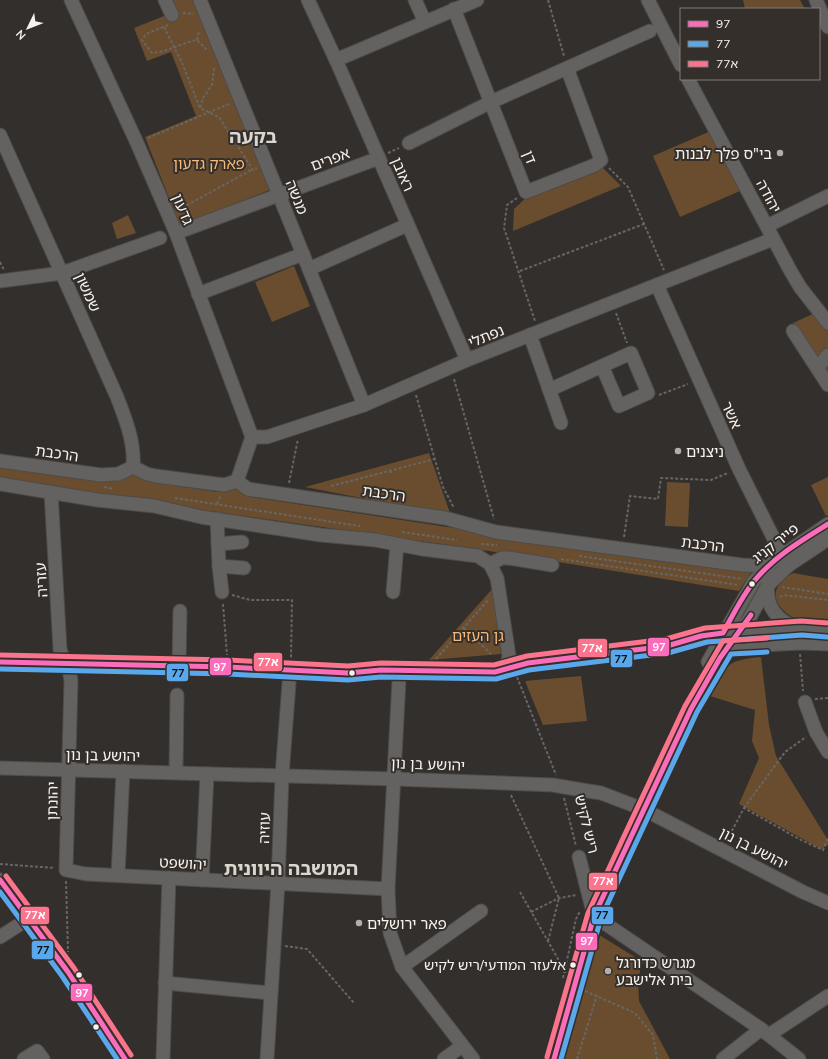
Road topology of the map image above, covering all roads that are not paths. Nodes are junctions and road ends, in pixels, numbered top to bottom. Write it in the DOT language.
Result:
graph roads {
  1 [pos="71,0"];
  2 [pos="165,0"];
  3 [pos="200,0"];
  4 [pos="308,0"];
  5 [pos="415,0"];
  6 [pos="476,0"];
  7 [pos="648,0"];
  8 [pos="820,9"];
  9 [pos="454,10"];
  10 [pos="172,15"];
  11 [pos="425,22"];
  12 [pos="828,27"];
  13 [pos="650,31"];
  14 [pos="336,60"];
  15 [pos="680,64"];
  16 [pos="567,68"];
  17 [pos="689,80"];
  18 [pos="491,102"];
  19 [pos="0,135"];
  20 [pos="409,143"];
  21 [pos="378,158"];
  22 [pos="279,194"];
  23 [pos="828,196"];
  24 [pos="407,224"];
  25 [pos="767,226"];
  26 [pos="176,232"];
  27 [pos="160,238"];
  28 [pos="773,240"];
  29 [pos="303,254"];
  30 [pos="309,269"];
  31 [pos="62,273"];
  32 [pos="0,281"];
  33 [pos="657,285"];
  34 [pos="198,294"];
  35 [pos="828,323"];
  36 [pos="793,331"];
  37 [pos="530,335"];
  38 [pos="828,356"];
  39 [pos="467,360"];
  40 [pos="602,366"];
  41 [pos="817,368"];
  42 [pos="828,385"];
  43 [pos="549,390"];
  44 [pos="364,405"];
  45 [pos="561,423"];
  46 [pos="252,437"];
  47 [pos="0,461"];
  48 [pos="134,467"];
  49 [pos="237,481"];
  50 [pos="0,484"];
  51 [pos="51,492"];
  52 [pos="217,519"];
  53 [pos="828,524"];
  54 [pos="828,539"];
  55 [pos="242,542"];
  56 [pos="218,544"];
  57 [pos="397,545"];
  58 [pos="782,555"];
  59 [pos="490,564"];
  60 [pos="552,565"];
  61 [pos="219,566"];
  62 [pos="769,566"];
  63 [pos="244,568"];
  64 [pos="768,585"];
  65 [pos="222,592"];
  66 [pos="393,592"];
  67 [pos="180,611"];
  68 [pos="802,628"];
  69 [pos="828,630"];
  70 [pos="740,632"];
  71 [pos="723,633"];
  72 [pos="828,644"];
  73 [pos="727,647"];
  74 [pos="0,662"];
  75 [pos="68,663"];
  76 [pos="179,666"];
  77 [pos="290,670"];
  78 [pos="500,672"];
  79 [pos="399,680"];
  80 [pos="177,695"];
  81 [pos="805,702"];
  82 [pos="691,709"];
  83 [pos="828,752"];
  84 [pos="0,768"];
  85 [pos="68,770"];
  86 [pos="123,771"];
  87 [pos="176,772"];
  88 [pos="208,774"];
  89 [pos="282,776"];
  90 [pos="395,779"];
  91 [pos="643,809"];
  92 [pos="579,857"];
  93 [pos="66,870"];
  94 [pos="118,875"];
  95 [pos="168,878"];
  96 [pos="0,880"];
  97 [pos="202,880"];
  98 [pos="278,883"];
  99 [pos="388,889"];
  100 [pos="828,903"];
  101 [pos="481,911"];
  102 [pos="594,916"];
  103 [pos="28,919"];
  104 [pos="0,937"];
  105 [pos="402,967"];
  106 [pos="165,983"];
  107 [pos="270,993"];
  108 [pos="828,996"];
  109 [pos="765,1032"];
  110 [pos="462,1046"];
  111 [pos="24,1059"];
  112 [pos="43,1059"];
  113 [pos="125,1059"];
  114 [pos="164,1059"];
  115 [pos="267,1059"];
  116 [pos="444,1059"];
  117 [pos="473,1059"];
  118 [pos="554,1059"];
  119 [pos="723,1059"];
  120 [pos="799,1059"];
  1 -- 26 [label="street, גדעון"];
  2 -- 10 [label="street"];
  3 -- 22 [label="street, מנשה"];
  4 -- 14 [label="street, ראובן"];
  5 -- 11 [label="street"];
  6 -- 9 [label="street"];
  7 -- 15 [label="street"];
  8 -- 12 [label="street"];
  9 -- 11 [label="street"];
  9 -- 18 [label="street, דן"];
  11 -- 14 [label="street"];
  13 -- 16 [label="street"];
  14 -- 21 [label="street, ראובן"];
  16 -- 18 [label="street"];
  16 -- 18 [label="street, דן"];
  17 -- 25 [label="street, יהודה"];
  18 -- 20 [label="street"];
  19 -- 31 [label="street, שמשון"];
  21 -- 22 [label="street, אפרים"];
  21 -- 24 [label="street, ראובן"];
  22 -- 26 [label="street, אפרים"];
  22 -- 29 [label="street, מנשה"];
  23 -- 25 [label="street"];
  24 -- 30 [label="street"];
  24 -- 39 [label="street, ראובן"];
  25 -- 28 [label="street, יהודה"];
  26 -- 34 [label="street, גדעון"];
  27 -- 31 [label="street"];
  28 -- 33 [label="street, נפתלי"];
  28 -- 35 [label="street, יהודה"];
  29 -- 30 [label="street, מנשה"];
  29 -- 34 [label="street"];
  30 -- 44 [label="street, מנשה"];
  31 -- 32 [label="street"];
  31 -- 48 [label="street, שמשון"];
  33 -- 37 [label="street, נפתלי"];
  33 -- 58 [label="street, אשר"];
  34 -- 46 [label="street, גדעון"];
  36 -- 41 [label="street"];
  37 -- 39 [label="street, נפתלי"];
  37 -- 43 [label="street"];
  38 -- 41 [label="street"];
  39 -- 44 [label="street, נפתלי"];
  40 -- 40 [label="street"];
  40 -- 43 [label="street"];
  41 -- 42 [label="street"];
  43 -- 45 [label="street"];
  44 -- 46 [label="street, נפתלי"];
  46 -- 49 [label="street"];
  47 -- 48 [label="street, הרכבת"];
  48 -- 49 [label="street"];
  49 -- 62 [label="street, הרכבת"];
  50 -- 51 [label="street"];
  51 -- 52 [label="street"];
  51 -- 75 [label="street, עזריה"];
  52 -- 56 [label="street"];
  52 -- 57 [label="street"];
  53 -- 58 [label="street, פייר קניג"];
  54 -- 64 [label="street, פייר קניג"];
  55 -- 56 [label="street"];
  56 -- 61 [label="street"];
  57 -- 59 [label="street"];
  57 -- 66 [label="street"];
  58 -- 62 [label="street, פייר קניג"];
  59 -- 60 [label="street"];
  59 -- 78 [label="street"];
  61 -- 63 [label="street"];
  61 -- 65 [label="street"];
  62 -- 71 [label="street, פייר קניג"];
  64 -- 68 [label="street"];
  64 -- 70 [label="street, פייר קניג"];
  67 -- 76 [label="street"];
  68 -- 69 [label="street"];
  68 -- 70 [label="street"];
  70 -- 71 [label="street"];
  70 -- 73 [label="street, פייר קניג"];
  71 -- 73 [label="street"];
  71 -- 78 [label="street"];
  71 -- 82 [label="street, פייר קניג"];
  72 -- 73 [label="street"];
  73 -- 82 [label="street, פייר קניג"];
  74 -- 75 [label="street"];
  75 -- 76 [label="street"];
  75 -- 85 [label="street, יהונתן"];
  76 -- 77 [label="street"];
  77 -- 78 [label="street"];
  77 -- 89 [label="street, עוזיה"];
  79 -- 90 [label="street"];
  80 -- 87 [label="street"];
  81 -- 83 [label="street"];
  82 -- 91 [label="street"];
  84 -- 85 [label="street, יהושע בן נון"];
  85 -- 86 [label="street, יהושע בן נון"];
  85 -- 93 [label="street, יהונתן"];
  86 -- 87 [label="street, יהושע בן נון"];
  86 -- 94 [label="street"];
  87 -- 88 [label="street, יהושע בן נון"];
  88 -- 89 [label="street, יהושע בן נון"];
  88 -- 97 [label="street"];
  89 -- 90 [label="street, יהושע בן נון"];
  89 -- 98 [label="street, עוזיה"];
  90 -- 91 [label="street, יהושע בן נון"];
  90 -- 99 [label="street"];
  91 -- 100 [label="street, יהושע בן נון"];
  91 -- 102 [label="street"];
  92 -- 102 [label="street, ריש לקיש"];
  93 -- 94 [label="street, יהושפט"];
  94 -- 95 [label="street, יהושפט"];
  95 -- 97 [label="street, יהושפט"];
  95 -- 106 [label="street"];
  96 -- 103 [label="street"];
  97 -- 98 [label="street, יהושפט"];
  98 -- 99 [label="street, יהושפט"];
  98 -- 107 [label="street, עוזיה"];
  99 -- 105 [label="street"];
  101 -- 105 [label="street"];
  102 -- 109 [label="street"];
  102 -- 118 [label="street"];
  103 -- 104 [label="street"];
  103 -- 113 [label="street"];
  105 -- 110 [label="street"];
  106 -- 107 [label="street"];
  106 -- 114 [label="street"];
  107 -- 115 [label="street, עוזיה"];
  108 -- 109 [label="street"];
  109 -- 119 [label="street"];
  109 -- 120 [label="street"];
  110 -- 116 [label="street"];
  110 -- 117 [label="street"];
  111 -- 112 [label="street"];
}
